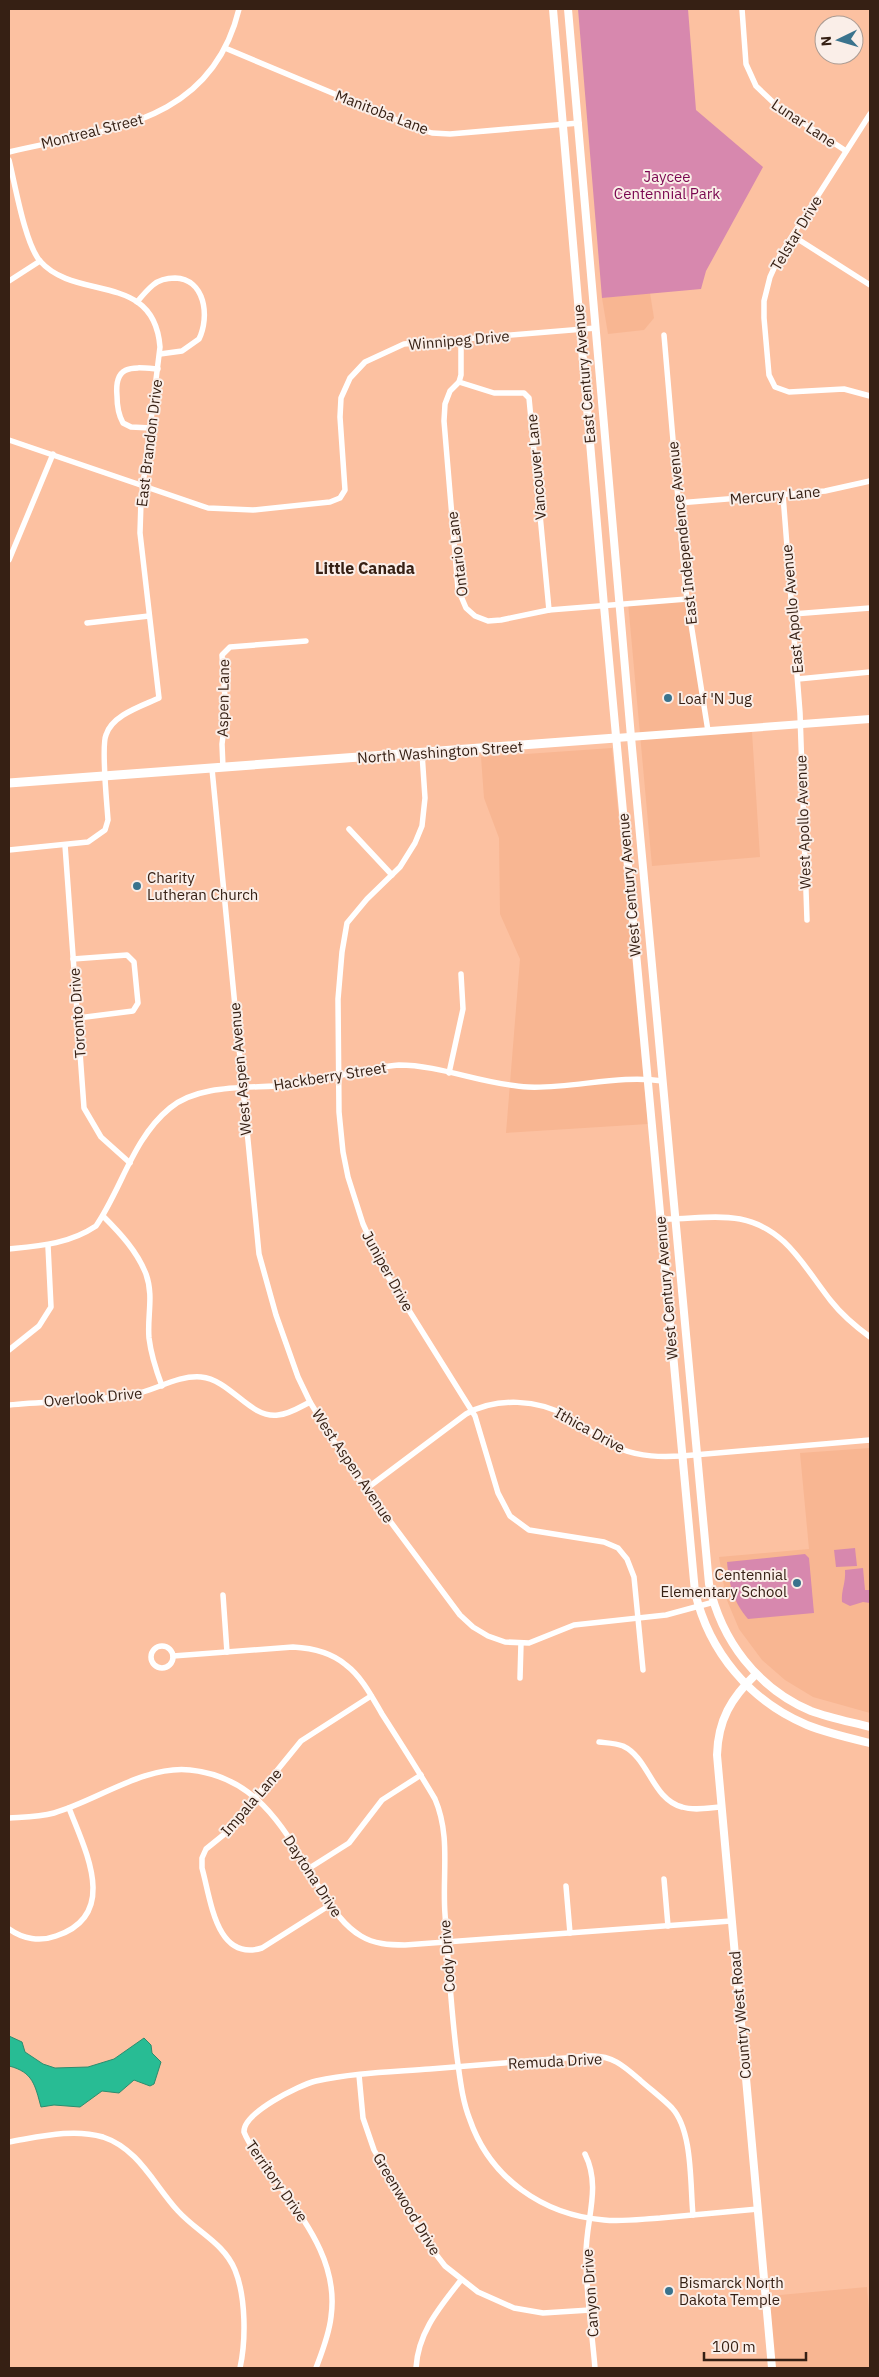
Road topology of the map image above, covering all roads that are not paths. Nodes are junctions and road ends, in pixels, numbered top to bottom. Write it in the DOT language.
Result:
graph roads {
  1 [pos="239,9"];
  2 [pos="553,9"];
  3 [pos="568,9"];
  4 [pos="742,9"];
  5 [pos="225,48"];
  6 [pos="870,114"];
  7 [pos="579,123"];
  8 [pos="563,125"];
  9 [pos="846,151"];
  10 [pos="9,152"];
  11 [pos="9,160"];
  12 [pos="793,236"];
  13 [pos="40,262"];
  14 [pos="9,281"];
  15 [pos="870,285"];
  16 [pos="137,302"];
  17 [pos="596,328"];
  18 [pos="580,329"];
  19 [pos="664,335"];
  20 [pos="461,338"];
  21 [pos="160,354"];
  22 [pos="158,369"];
  23 [pos="459,382"];
  24 [pos="870,396"];
  25 [pos="150,428"];
  26 [pos="9,440"];
  27 [pos="53,454"];
  28 [pos="870,481"];
  29 [pos="142,486"];
  30 [pos="783,495"];
  31 [pos="678,502"];
  32 [pos="9,560"];
  33 [pos="687,599"];
  34 [pos="620,605"];
  35 [pos="604,606"];
  36 [pos="870,608"];
  37 [pos="549,610"];
  38 [pos="793,614"];
  39 [pos="149,616"];
  40 [pos="86,623"];
  41 [pos="306,641"];
  42 [pos="870,672"];
  43 [pos="798,679"];
  44 [pos="870,719"];
  45 [pos="800,724"];
  46 [pos="708,731"];
  47 [pos="631,737"];
  48 [pos="616,738"];
  49 [pos="422,753"];
  50 [pos="223,768"];
  51 [pos="212,770"];
  52 [pos="106,775"];
  53 [pos="9,783"];
  54 [pos="349,830"];
  55 [pos="65,845"];
  56 [pos="9,850"];
  57 [pos="392,875"];
  58 [pos="808,920"];
  59 [pos="73,960"];
  60 [pos="461,974"];
  61 [pos="78,1018"];
  62 [pos="448,1073"];
  63 [pos="339,1076"];
  64 [pos="647,1079"];
  65 [pos="662,1081"];
  66 [pos="241,1087"];
  67 [pos="130,1163"];
  68 [pos="103,1216"];
  69 [pos="660,1219"];
  70 [pos="675,1220"];
  71 [pos="48,1246"];
  72 [pos="9,1249"];
  73 [pos="870,1336"];
  74 [pos="9,1350"];
  75 [pos="162,1386"];
  76 [pos="310,1402"];
  77 [pos="9,1404"];
  78 [pos="472,1411"];
  79 [pos="870,1440"];
  80 [pos="697,1454"];
  81 [pos="682,1456"];
  82 [pos="366,1489"];
  83 [pos="223,1595"];
  84 [pos="714,1602"];
  85 [pos="699,1607"];
  86 [pos="637,1618"];
  87 [pos="521,1643"];
  88 [pos="227,1652"];
  89 [pos="173,1656"];
  90 [pos="643,1670"];
  91 [pos="756,1674"];
  92 [pos="520,1678"];
  93 [pos="745,1684"];
  94 [pos="371,1696"];
  95 [pos="870,1727"];
  96 [pos="599,1742"];
  97 [pos="870,1743"];
  98 [pos="421,1775"];
  99 [pos="256,1798"];
  100 [pos="721,1807"];
  101 [pos="69,1808"];
  102 [pos="9,1818"];
  103 [pos="308,1869"];
  104 [pos="664,1879"];
  105 [pos="566,1886"];
  106 [pos="330,1905"];
  107 [pos="731,1921"];
  108 [pos="668,1926"];
  109 [pos="9,1930"];
  110 [pos="570,1933"];
  111 [pos="447,1942"];
  112 [pos="459,2067"];
  113 [pos="359,2075"];
  114 [pos="9,2142"];
  115 [pos="585,2154"];
  116 [pos="758,2209"];
  117 [pos="693,2215"];
  118 [pos="590,2219"];
  119 [pos="461,2280"];
  120 [pos="590,2310"];
  121 [pos="240,2368"];
  122 [pos="316,2368"];
  123 [pos="416,2368"];
  124 [pos="595,2368"];
  125 [pos="772,2368"];
  1 -- 5 [label="street, Montreal Street"];
  2 -- 8 [label="main road, East Century Avenue"];
  3 -- 7 [label="main road, East Century Avenue"];
  4 -- 9 [label="street, Lunar Lane"];
  5 -- 8 [label="street, Manitoba Lane"];
  5 -- 10 [label="street, Montreal Street"];
  6 -- 9 [label="street, Telstar Drive"];
  7 -- 8 [label="street, Manitoba Lane"];
  7 -- 17 [label="main road, East Century Avenue"];
  8 -- 18 [label="main road, East Century Avenue"];
  9 -- 12 [label="street, Telstar Drive"];
  11 -- 13 [label="street, East Brandon Drive"];
  12 -- 15 [label="street"];
  12 -- 24 [label="street, Telstar Drive"];
  13 -- 14 [label="street"];
  13 -- 16 [label="street, East Brandon Drive"];
  16 -- 21 [label="street, East Brandon Drive"];
  16 -- 21 [label="street"];
  17 -- 18 [label="street, Winnipeg Drive"];
  17 -- 34 [label="main road, East Century Avenue"];
  18 -- 20 [label="street, Winnipeg Drive"];
  18 -- 35 [label="main road, East Century Avenue"];
  19 -- 31 [label="street, East Independence Avenue"];
  20 -- 23 [label="street, Ontario Lane"];
  20 -- 29 [label="street, Winnipeg Drive"];
  21 -- 22 [label="street, East Brandon Drive"];
  22 -- 25 [label="street, East Brandon Drive"];
  22 -- 25 [label="street"];
  23 -- 37 [label="street, Vancouver Lane"];
  23 -- 37 [label="street, Ontario Lane"];
  25 -- 29 [label="street, East Brandon Drive"];
  26 -- 27 [label="street, Winnipeg Drive"];
  27 -- 29 [label="street, Winnipeg Drive"];
  27 -- 32 [label="street"];
  28 -- 30 [label="street, Mercury Lane"];
  29 -- 39 [label="street, East Brandon Drive"];
  30 -- 31 [label="street, Mercury Lane"];
  30 -- 38 [label="street, East Apollo Avenue"];
  31 -- 33 [label="street, East Independence Avenue"];
  33 -- 34 [label="street, Ontario Lane"];
  33 -- 46 [label="street, East Independence Avenue"];
  34 -- 35 [label="street, Ontario Lane"];
  34 -- 47 [label="main road, East Century Avenue"];
  35 -- 37 [label="street, Ontario Lane"];
  35 -- 48 [label="main road, East Century Avenue"];
  36 -- 38 [label="street"];
  38 -- 43 [label="street, East Apollo Avenue"];
  39 -- 40 [label="street"];
  39 -- 52 [label="street, East Brandon Drive"];
  41 -- 50 [label="street, Aspen Lane"];
  42 -- 43 [label="street"];
  43 -- 45 [label="street, East Apollo Avenue"];
  44 -- 45 [label="main road, North Washington Street"];
  45 -- 46 [label="main road, North Washington Street"];
  45 -- 58 [label="street, West Apollo Avenue"];
  46 -- 47 [label="main road, North Washington Street"];
  47 -- 48 [label="main road, North Washington Street"];
  47 -- 65 [label="main road, West Century Avenue"];
  48 -- 49 [label="main road, North Washington Street"];
  48 -- 64 [label="main road, West Century Avenue"];
  49 -- 50 [label="main road, North Washington Street"];
  49 -- 57 [label="street, Juniper Drive"];
  50 -- 51 [label="main road, North Washington Street"];
  51 -- 52 [label="main road, North Washington Street"];
  51 -- 66 [label="street, West Aspen Avenue"];
  52 -- 53 [label="main road, North Washington Street"];
  52 -- 55 [label="street"];
  54 -- 57 [label="street"];
  55 -- 56 [label="street"];
  55 -- 59 [label="street, Toronto Drive"];
  57 -- 63 [label="street, Juniper Drive"];
  59 -- 61 [label="street, Toronto Drive"];
  59 -- 61 [label="street"];
  60 -- 62 [label="street"];
  61 -- 67 [label="street, Toronto Drive"];
  62 -- 63 [label="street, Hackberry Street"];
  62 -- 64 [label="street, Hackberry Street"];
  63 -- 66 [label="street, Hackberry Street"];
  63 -- 78 [label="street, Juniper Drive"];
  64 -- 65 [label="street, Hackberry Street"];
  64 -- 69 [label="main road, West Century Avenue"];
  65 -- 70 [label="main road, West Century Avenue"];
  66 -- 67 [label="street, Hackberry Street"];
  66 -- 76 [label="street, West Aspen Avenue"];
  67 -- 68 [label="street, Hackberry Street"];
  68 -- 71 [label="street, Hackberry Street"];
  68 -- 75 [label="street"];
  69 -- 70 [label="street"];
  69 -- 81 [label="main road, West Century Avenue"];
  70 -- 73 [label="street"];
  70 -- 80 [label="main road, West Century Avenue"];
  71 -- 72 [label="street, Hackberry Street"];
  71 -- 74 [label="street"];
  75 -- 76 [label="street, Overlook Drive"];
  75 -- 77 [label="street, Overlook Drive"];
  76 -- 82 [label="street, West Aspen Avenue"];
  78 -- 81 [label="street, Ithica Drive"];
  78 -- 82 [label="street, Ithica Drive"];
  78 -- 86 [label="street, Juniper Drive"];
  79 -- 80 [label="street, Ithica Drive"];
  80 -- 81 [label="street, Ithica Drive"];
  80 -- 84 [label="main road, West Century Avenue"];
  81 -- 85 [label="main road, West Century Avenue"];
  82 -- 87 [label="street, West Aspen Avenue"];
  83 -- 88 [label="street"];
  84 -- 85 [label="street, West Aspen Avenue"];
  84 -- 91 [label="main road, West Century Avenue"];
  85 -- 86 [label="street, West Aspen Avenue"];
  85 -- 93 [label="main road, West Century Avenue"];
  86 -- 87 [label="street, West Aspen Avenue"];
  86 -- 90 [label="street, Juniper Drive"];
  87 -- 92 [label="street"];
  88 -- 89 [label="street, Cody Drive"];
  88 -- 94 [label="street, Cody Drive"];
  89 -- 89 [label="street, Cody Drive"];
  91 -- 93 [label="main road, Country West Road"];
  91 -- 95 [label="main road, West Century Avenue"];
  93 -- 97 [label="main road, West Century Avenue"];
  93 -- 100 [label="main road, Country West Road"];
  94 -- 98 [label="street, Cody Drive"];
  94 -- 99 [label="street, Impala Lane"];
  96 -- 100 [label="street"];
  98 -- 103 [label="street"];
  98 -- 111 [label="street, Cody Drive"];
  99 -- 101 [label="street, Daytona Drive"];
  99 -- 103 [label="street, Daytona Drive"];
  99 -- 106 [label="street, Impala Lane"];
  100 -- 107 [label="main road, Country West Road"];
  101 -- 102 [label="street, Daytona Drive"];
  101 -- 109 [label="street"];
  103 -- 106 [label="street, Daytona Drive"];
  104 -- 108 [label="street"];
  105 -- 110 [label="street"];
  106 -- 111 [label="street, Daytona Drive"];
  107 -- 108 [label="street, Daytona Drive"];
  107 -- 116 [label="main road, Country West Road"];
  108 -- 110 [label="street, Daytona Drive"];
  110 -- 111 [label="street, Daytona Drive"];
  111 -- 112 [label="street, Cody Drive"];
  112 -- 113 [label="street, Territory Drive"];
  112 -- 117 [label="street, Remuda Drive"];
  112 -- 118 [label="street, Cody Drive"];
  113 -- 119 [label="street, Greenwood Drive"];
  113 -- 122 [label="street, Territory Drive"];
  114 -- 121 [label="street"];
  115 -- 118 [label="street, Canyon Drive"];
  116 -- 117 [label="street, Cody Drive"];
  116 -- 125 [label="main road, Country West Road"];
  117 -- 118 [label="street, Cody Drive"];
  118 -- 120 [label="street, Canyon Drive"];
  119 -- 120 [label="street, Greenwood Drive"];
  119 -- 123 [label="street"];
  120 -- 124 [label="street, Canyon Drive"];
}
